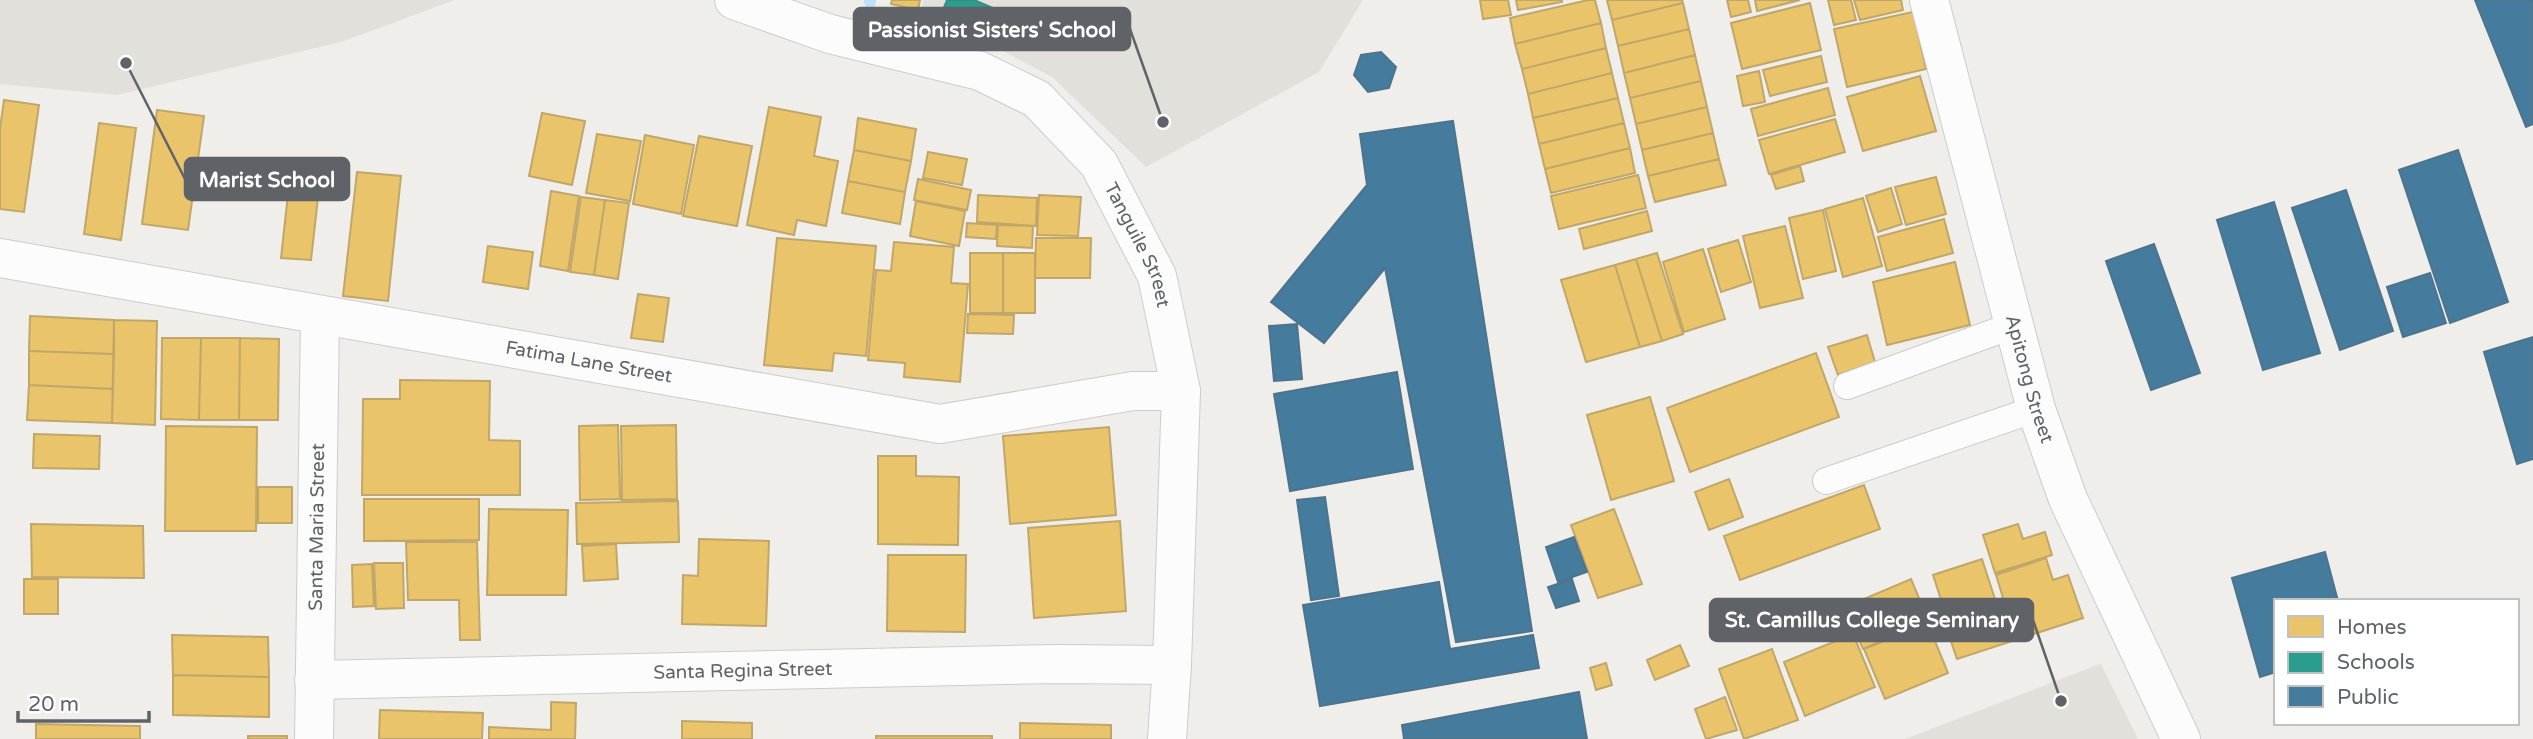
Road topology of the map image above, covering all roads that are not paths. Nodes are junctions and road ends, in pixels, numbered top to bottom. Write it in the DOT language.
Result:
graph roads {
  1 [pos="734,0"];
  2 [pos="1928,0"];
  3 [pos="0,258"];
  4 [pos="320,317"];
  5 [pos="2014,325"];
  6 [pos="1847,386"];
  7 [pos="1181,391"];
  8 [pos="2036,409"];
  9 [pos="1826,481"];
  10 [pos="1172,665"];
  11 [pos="314,680"];
  12 [pos="314,739"];
  13 [pos="1167,739"];
  14 [pos="2181,739"];
  1 -- 7 [label="street, Tanguile Street"];
  2 -- 5 [label="street, Apitong Street"];
  3 -- 4 [label="street, Fatima Lane Street"];
  4 -- 7 [label="street, Fatima Lane Street"];
  4 -- 11 [label="street, Santa Maria Street"];
  5 -- 6 [label="lane"];
  5 -- 8 [label="street, Apitong Street"];
  7 -- 10 [label="street, Tanguile Street"];
  8 -- 9 [label="lane"];
  8 -- 14 [label="street, Apitong Street"];
  10 -- 11 [label="street, Santa Regina Street"];
  10 -- 13 [label="street, Tanguile Street"];
  11 -- 12 [label="street, Santa Maria Street"];
}
